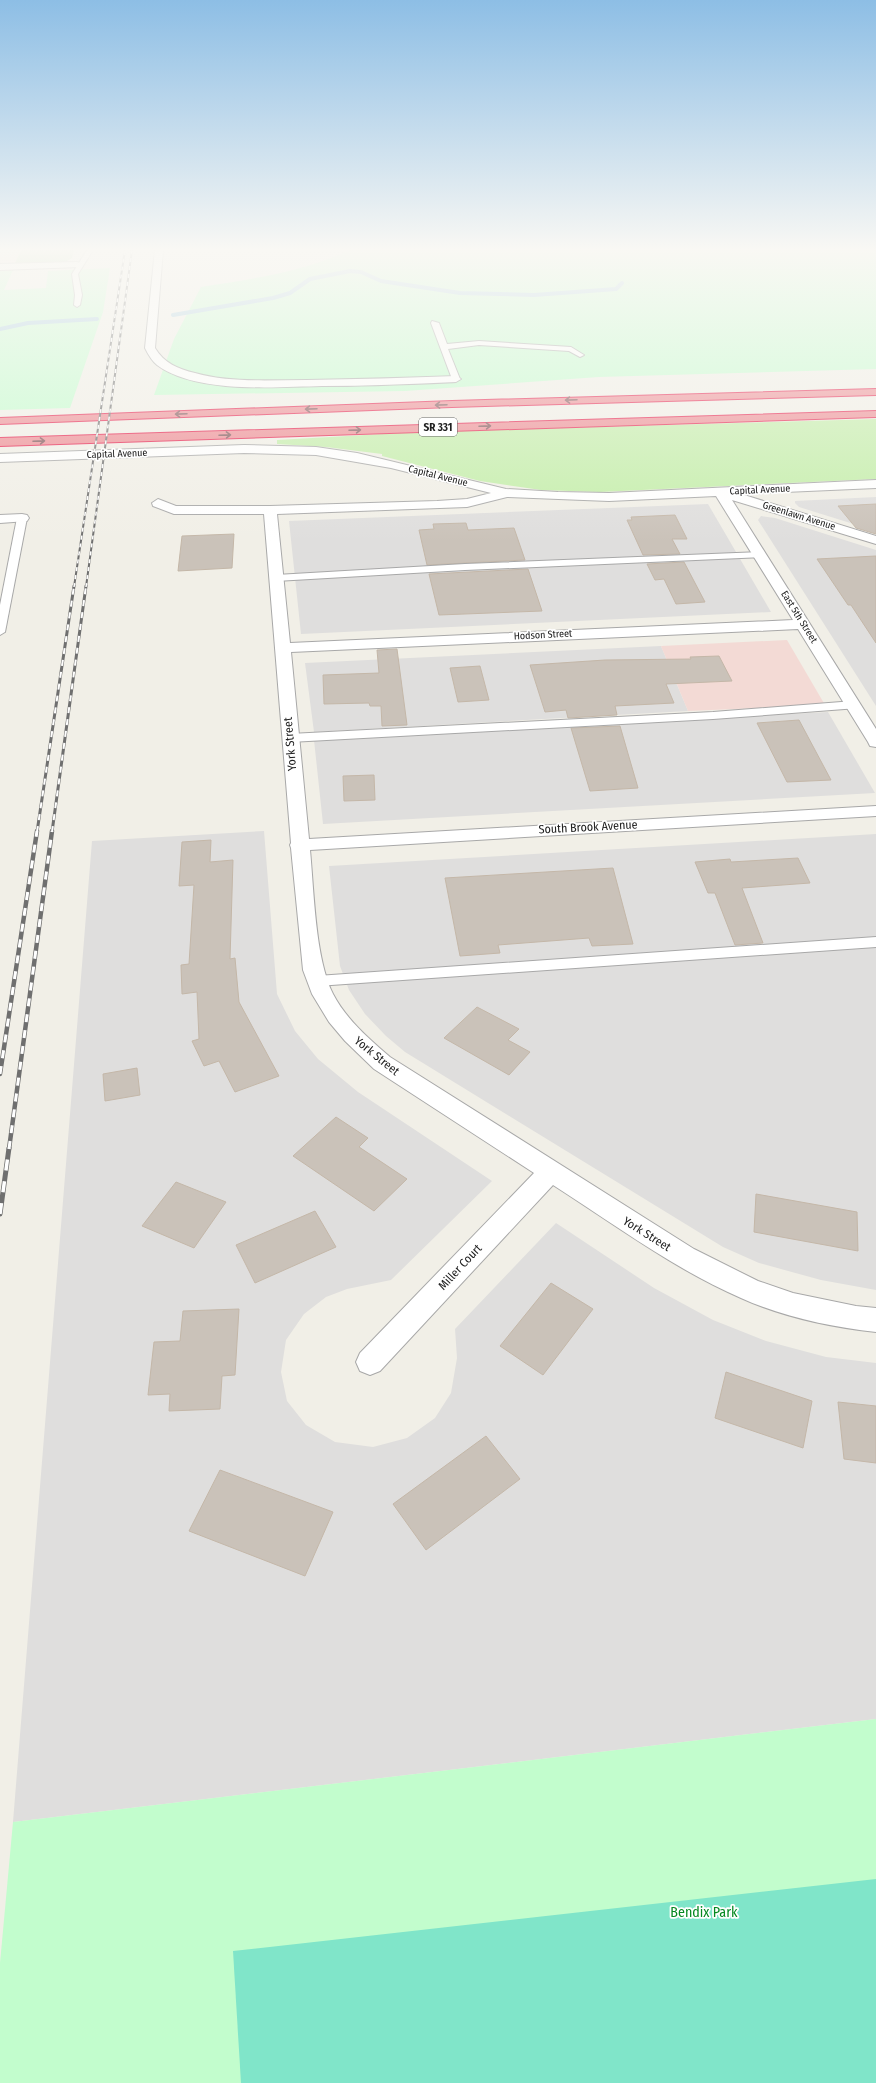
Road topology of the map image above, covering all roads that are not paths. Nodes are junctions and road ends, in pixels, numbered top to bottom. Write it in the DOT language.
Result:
graph roads {
  1 [pos="150,347"];
  2 [pos="444,347"];
  3 [pos="544,347"];
  4 [pos="580,355"];
  5 [pos="456,379"];
  6 [pos="876,392"];
  7 [pos="876,414"];
  8 [pos="0,421"];
  9 [pos="0,442"];
  10 [pos="0,458"];
  11 [pos="876,484"];
  12 [pos="721,492"];
  13 [pos="506,493"];
  14 [pos="158,503"];
  15 [pos="270,510"];
  16 [pos="22,518"];
  17 [pos="0,519"];
  18 [pos="876,540"];
  19 [pos="761,555"];
  20 [pos="276,578"];
  21 [pos="804,624"];
  22 [pos="0,632"];
  23 [pos="282,648"];
  24 [pos="854,705"];
  25 [pos="290,738"];
  26 [pos="876,742"];
  27 [pos="876,811"];
  28 [pos="299,844"];
  29 [pos="876,942"];
  30 [pos="317,981"];
  31 [pos="550,1172"];
  32 [pos="876,1320"];
  33 [pos="370,1362"];
  1 -- 5 [label="street"];
  2 -- 5 [label="lane"];
  3 -- 4 [label="lane"];
  6 -- 8 [label="highway, SR 331, one-way"];
  9 -- 7 [label="highway, Capital Avenue / SR 331, one-way"];
  10 -- 13 [label="street, Capital Avenue"];
  11 -- 12 [label="street, Capital Avenue"];
  12 -- 13 [label="street, Capital Avenue"];
  12 -- 18 [label="street, Greenlawn Avenue"];
  12 -- 19 [label="street, East 5th Street"];
  13 -- 15 [label="street"];
  14 -- 15 [label="street"];
  15 -- 20 [label="street, York Street"];
  16 -- 17 [label="street"];
  16 -- 22 [label="lane"];
  19 -- 20 [label="lane"];
  19 -- 21 [label="street, East 5th Street"];
  20 -- 23 [label="street, York Street"];
  21 -- 23 [label="street, Hodson Street"];
  21 -- 24 [label="street, East 5th Street"];
  23 -- 25 [label="street, York Street"];
  24 -- 25 [label="lane"];
  24 -- 26 [label="street, East 5th Street"];
  25 -- 28 [label="street, York Street"];
  27 -- 28 [label="street, South Brook Avenue"];
  28 -- 30 [label="street, York Street"];
  29 -- 30 [label="lane"];
  30 -- 31 [label="street, York Street"];
  31 -- 32 [label="street, York Street"];
  31 -- 33 [label="street, Miller Court"];
}
